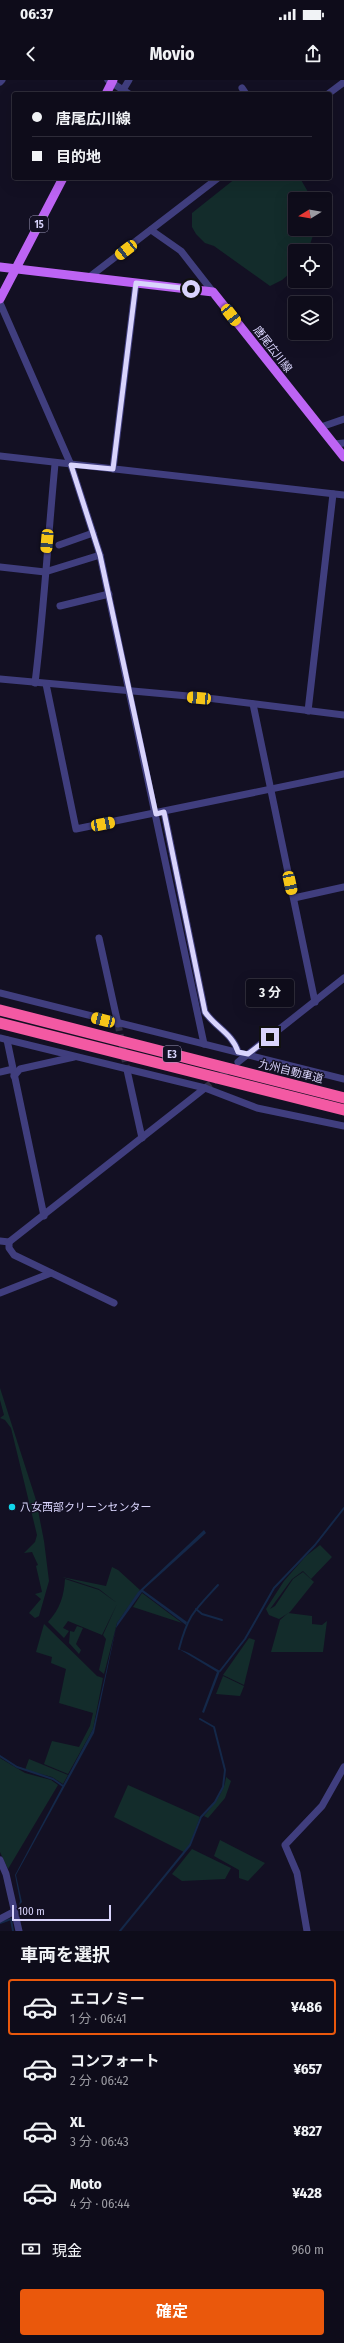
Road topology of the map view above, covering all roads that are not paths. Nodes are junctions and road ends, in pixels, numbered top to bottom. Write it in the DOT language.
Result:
graph roads {
  1 [pos="129,80"];
  2 [pos="111,81"];
  3 [pos="344,82"];
  4 [pos="123,90"];
  5 [pos="107,92"];
  6 [pos="126,92"];
  7 [pos="331,92"];
  8 [pos="62,180"];
  9 [pos="215,180"];
  10 [pos="151,230"];
  11 [pos="0,267"];
  12 [pos="15,269"];
  13 [pos="88,278"];
  14 [pos="136,283"];
  15 [pos="213,292"];
  16 [pos="0,299"];
  17 [pos="0,303"];
  18 [pos="344,419"];
  19 [pos="321,427"];
  20 [pos="344,443"];
  21 [pos="334,444"];
  22 [pos="0,456"];
  23 [pos="344,457"];
  24 [pos="55,464"];
  25 [pos="71,465"];
  26 [pos="113,469"];
  27 [pos="333,494"];
  28 [pos="344,495"];
  29 [pos="93,533"];
  30 [pos="59,545"];
  31 [pos="100,555"];
  32 [pos="0,567"];
  33 [pos="45,572"];
  34 [pos="109,594"];
  35 [pos="60,606"];
  36 [pos="0,679"];
  37 [pos="34,683"];
  38 [pos="46,684"];
  39 [pos="130,692"];
  40 [pos="253,704"];
  41 [pos="308,711"];
  42 [pos="344,715"];
  43 [pos="344,774"];
  44 [pos="271,789"];
  45 [pos="160,813"];
  46 [pos="344,888"];
  47 [pos="294,898"];
  48 [pos="99,938"];
  49 [pos="344,978"];
  50 [pos="0,994"];
  51 [pos="314,1002"];
  52 [pos="0,1010"];
  53 [pos="0,1023"];
  54 [pos="118,1024"];
  55 [pos="4,1039"];
  56 [pos="204,1044"];
  57 [pos="238,1052"];
  58 [pos="248,1054"];
  59 [pos="76,1057"];
  60 [pos="238,1062"];
  61 [pos="126,1070"];
  62 [pos="0,1072"];
  63 [pos="14,1072"];
  64 [pos="344,1079"];
  65 [pos="205,1088"];
  66 [pos="344,1098"];
  67 [pos="344,1110"];
  68 [pos="344,1126"];
  69 [pos="142,1138"];
  70 [pos="44,1216"];
  71 [pos="0,1241"];
  72 [pos="9,1242"];
  73 [pos="51,1273"];
  74 [pos="0,1293"];
  75 [pos="114,1303"];
  76 [pos="344,1767"];
  77 [pos="0,1860"];
  78 [pos="14,1911"];
  79 [pos="0,1919"];
  80 [pos="19,1931"];
  81 [pos="307,1931"];
  1 -- 4 [label="street"];
  2 -- 4 [label="street"];
  2 -- 5 [label="main road"];
  3 -- 7 [label="street"];
  4 -- 6 [label="street"];
  8 -- 12 [label="main road, 15"];
  9 -- 10 [label="street"];
  10 -- 13 [label="street"];
  10 -- 15 [label="street"];
  11 -- 12 [label="main road"];
  12 -- 13 [label="main road"];
  12 -- 16 [label="main road, 15"];
  13 -- 14 [label="main road"];
  14 -- 15 [label="main road"];
  14 -- 26 [label="street"];
  15 -- 19 [label="main road, 唐尾広川線"];
  17 -- 25 [label="street"];
  18 -- 19 [label="street"];
  19 -- 21 [label="main road, 唐尾広川線"];
  20 -- 21 [label="street"];
  21 -- 23 [label="main road, 唐尾広川線"];
  22 -- 24 [label="street"];
  24 -- 25 [label="street"];
  24 -- 33 [label="street"];
  25 -- 26 [label="street"];
  25 -- 29 [label="street"];
  26 -- 27 [label="street"];
  27 -- 28 [label="street"];
  27 -- 41 [label="street"];
  29 -- 30 [label="street"];
  29 -- 31 [label="street"];
  31 -- 33 [label="street"];
  31 -- 34 [label="street"];
  32 -- 33 [label="street"];
  33 -- 37 [label="street"];
  34 -- 35 [label="street"];
  34 -- 39 [label="street"];
  36 -- 37 [label="street"];
  37 -- 38 [label="street"];
  38 -- 39 [label="street"];
  38 -- 45 [label="street"];
  39 -- 40 [label="street"];
  39 -- 45 [label="street"];
  40 -- 41 [label="street"];
  40 -- 44 [label="street"];
  41 -- 42 [label="street"];
  43 -- 44 [label="street"];
  44 -- 45 [label="street"];
  44 -- 47 [label="street"];
  45 -- 56 [label="street"];
  45 -- 57 [label="street"];
  46 -- 47 [label="street"];
  47 -- 51 [label="street"];
  48 -- 54 [label="street"];
  49 -- 51 [label="street"];
  50 -- 54 [label="street"];
  51 -- 58 [label="street"];
  52 -- 66 [label="highway, 九州自動車道 / E3"];
  53 -- 67 [label="highway, E3"];
  54 -- 56 [label="street"];
  55 -- 59 [label="street"];
  55 -- 63 [label="street"];
  56 -- 57 [label="street"];
  57 -- 58 [label="street"];
  58 -- 60 [label="street"];
  58 -- 64 [label="street"];
  59 -- 61 [label="street"];
  59 -- 63 [label="street"];
  61 -- 65 [label="street"];
  61 -- 69 [label="street"];
  62 -- 63 [label="street"];
  63 -- 70 [label="street"];
  65 -- 68 [label="street"];
  65 -- 69 [label="street"];
  69 -- 70 [label="street"];
  70 -- 72 [label="street"];
  71 -- 72 [label="street"];
  72 -- 73 [label="street"];
  73 -- 74 [label="street"];
  73 -- 75 [label="street"];
  76 -- 81 [label="street"];
  77 -- 78 [label="street"];
  78 -- 79 [label="street"];
  78 -- 80 [label="street"];
}
